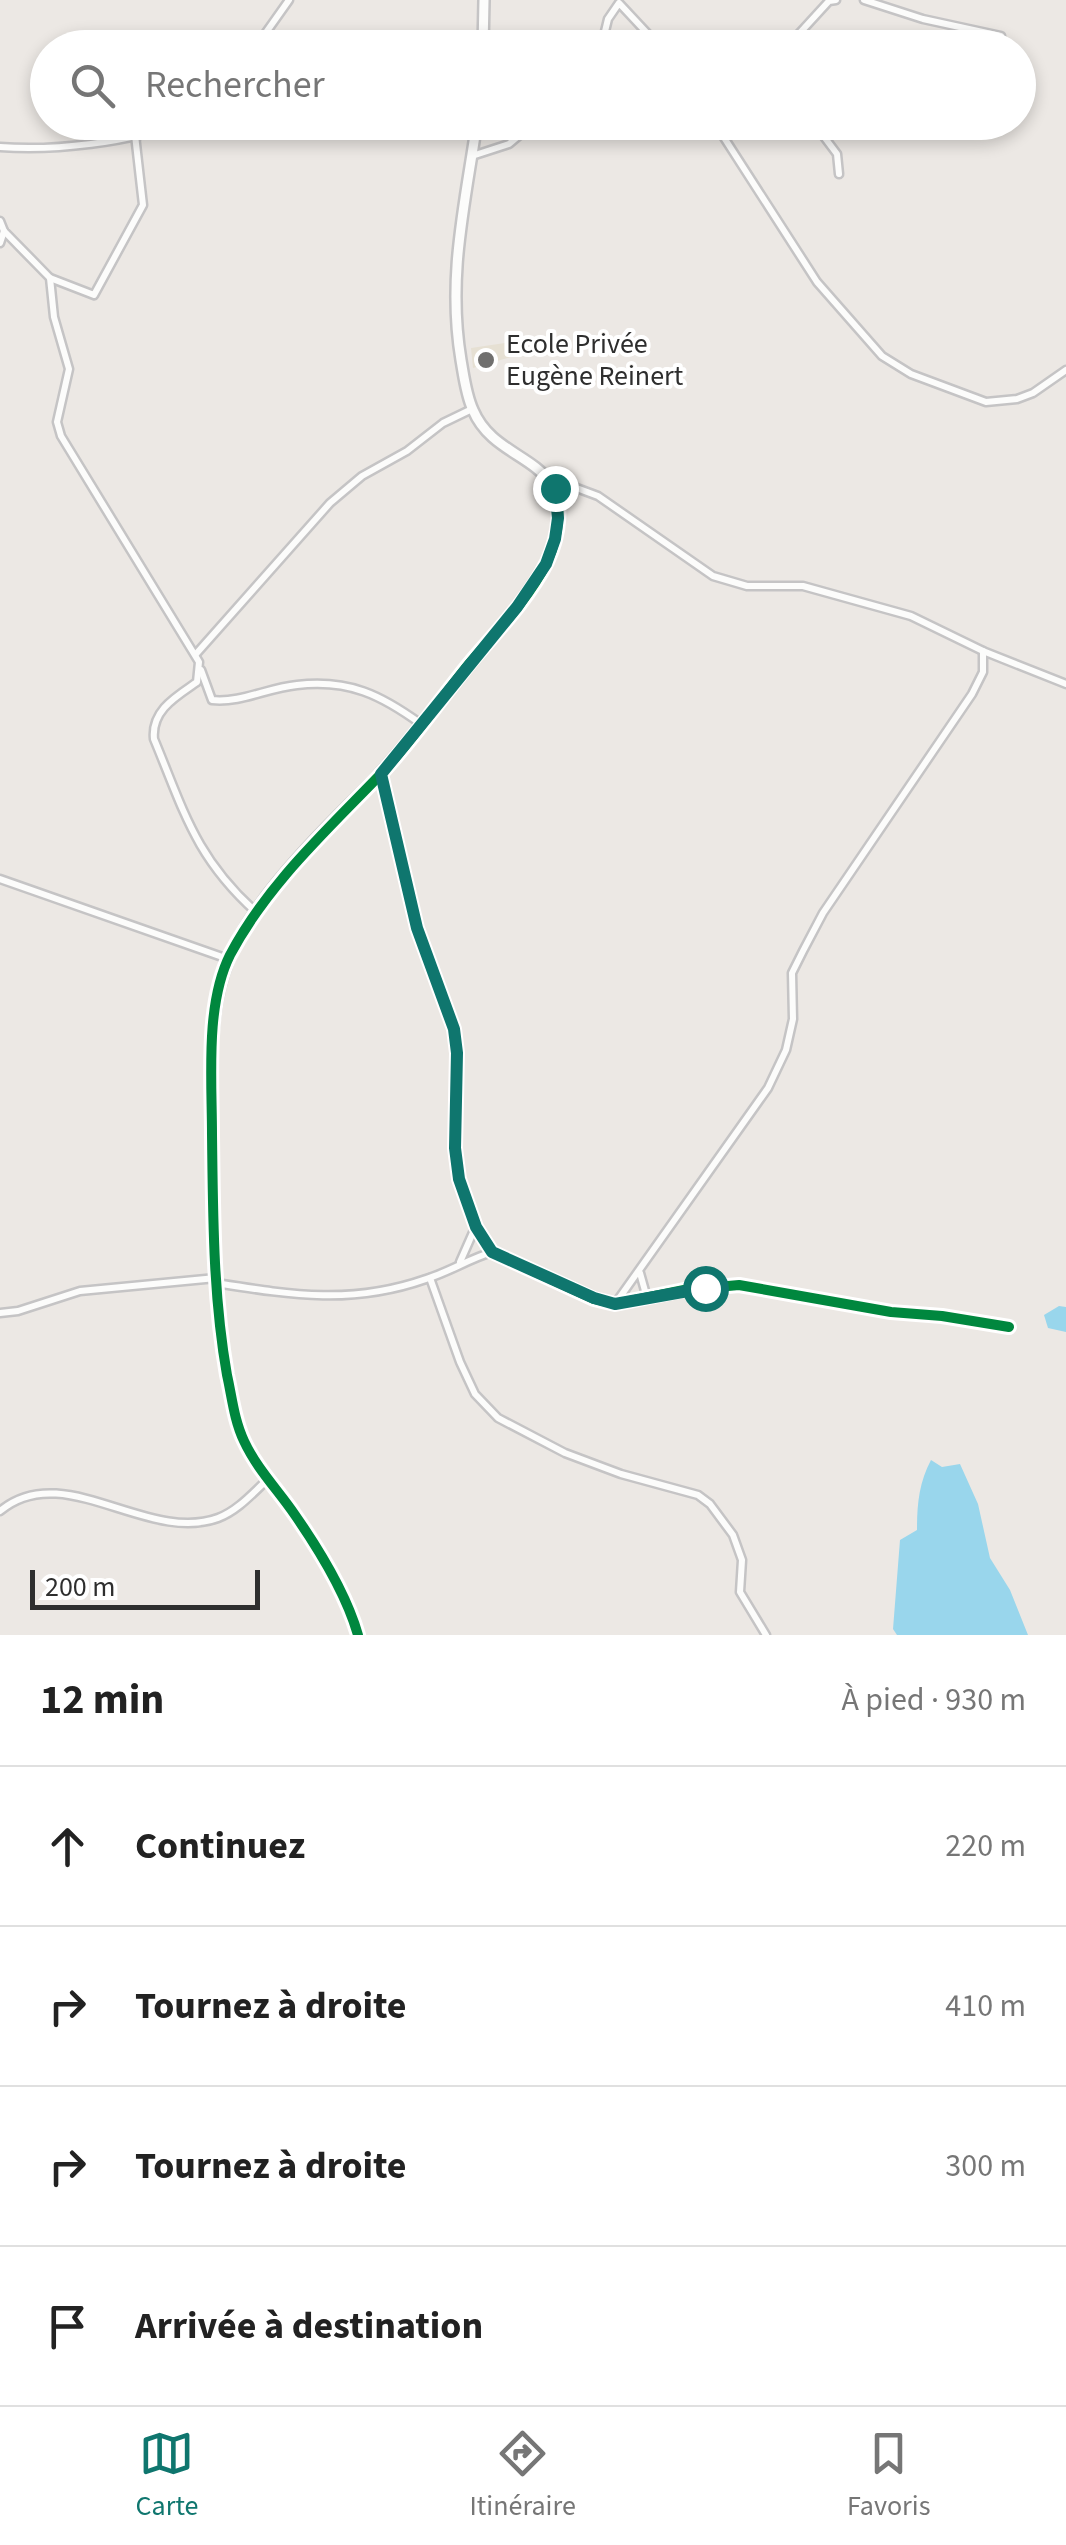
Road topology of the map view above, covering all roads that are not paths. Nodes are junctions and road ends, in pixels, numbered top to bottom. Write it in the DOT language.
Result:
graph roads {
  1 [pos="289,0"];
  2 [pos="484,0"];
  3 [pos="831,0"];
  4 [pos="864,0"];
  5 [pos="621,2"];
  6 [pos="268,30"];
  7 [pos="483,30"];
  8 [pos="605,30"];
  9 [pos="645,30"];
  10 [pos="803,30"];
  11 [pos="973,30"];
  12 [pos="106,140"];
  13 [pos="136,140"];
  14 [pos="474,140"];
  15 [pos="513,140"];
  16 [pos="728,140"];
  17 [pos="826,140"];
  18 [pos="0,148"];
  19 [pos="472,156"];
  20 [pos="838,174"];
  21 [pos="0,222"];
  22 [pos="4,231"];
  23 [pos="0,242"];
  24 [pos="50,278"];
  25 [pos="1066,370"];
  26 [pos="472,409"];
  27 [pos="547,476"];
  28 [pos="983,651"];
  29 [pos="196,654"];
  30 [pos="200,670"];
  31 [pos="1066,684"];
  32 [pos="421,724"];
  33 [pos="381,774"];
  34 [pos="0,879"];
  35 [pos="257,912"];
  36 [pos="228,959"];
  37 [pos="476,1227"];
  38 [pos="492,1252"];
  39 [pos="459,1263"];
  40 [pos="640,1272"];
  41 [pos="430,1278"];
  42 [pos="216,1280"];
  43 [pos="646,1298"];
  44 [pos="615,1304"];
  45 [pos="0,1312"];
  46 [pos="1009,1327"];
  47 [pos="268,1480"];
  48 [pos="0,1511"];
  49 [pos="358,1635"];
  50 [pos="766,1635"];
  1 -- 6 [label="street"];
  2 -- 7 [label="street"];
  3 -- 10 [label="street"];
  4 -- 11 [label="street"];
  5 -- 8 [label="street"];
  5 -- 9 [label="street"];
  12 -- 18 [label="street"];
  13 -- 24 [label="street"];
  14 -- 19 [label="street"];
  15 -- 19 [label="street"];
  16 -- 25 [label="street"];
  17 -- 20 [label="street"];
  19 -- 26 [label="street"];
  21 -- 22 [label="street"];
  22 -- 23 [label="street"];
  22 -- 24 [label="street"];
  24 -- 29 [label="street"];
  26 -- 27 [label="street"];
  26 -- 29 [label="street"];
  27 -- 28 [label="street"];
  27 -- 32 [label="street"];
  28 -- 31 [label="street"];
  28 -- 40 [label="street"];
  29 -- 30 [label="street"];
  30 -- 32 [label="street"];
  30 -- 35 [label="street"];
  32 -- 33 [label="street"];
  33 -- 35 [label="street"];
  33 -- 37 [label="street"];
  34 -- 36 [label="street"];
  35 -- 36 [label="street"];
  36 -- 42 [label="street"];
  37 -- 38 [label="street"];
  37 -- 39 [label="street"];
  38 -- 39 [label="street"];
  38 -- 44 [label="street"];
  39 -- 41 [label="street"];
  40 -- 43 [label="street"];
  40 -- 44 [label="street"];
  41 -- 42 [label="street"];
  41 -- 50 [label="street"];
  42 -- 45 [label="street"];
  42 -- 47 [label="street"];
  43 -- 44 [label="street"];
  43 -- 46 [label="street"];
  47 -- 48 [label="street"];
  47 -- 49 [label="street"];
}
